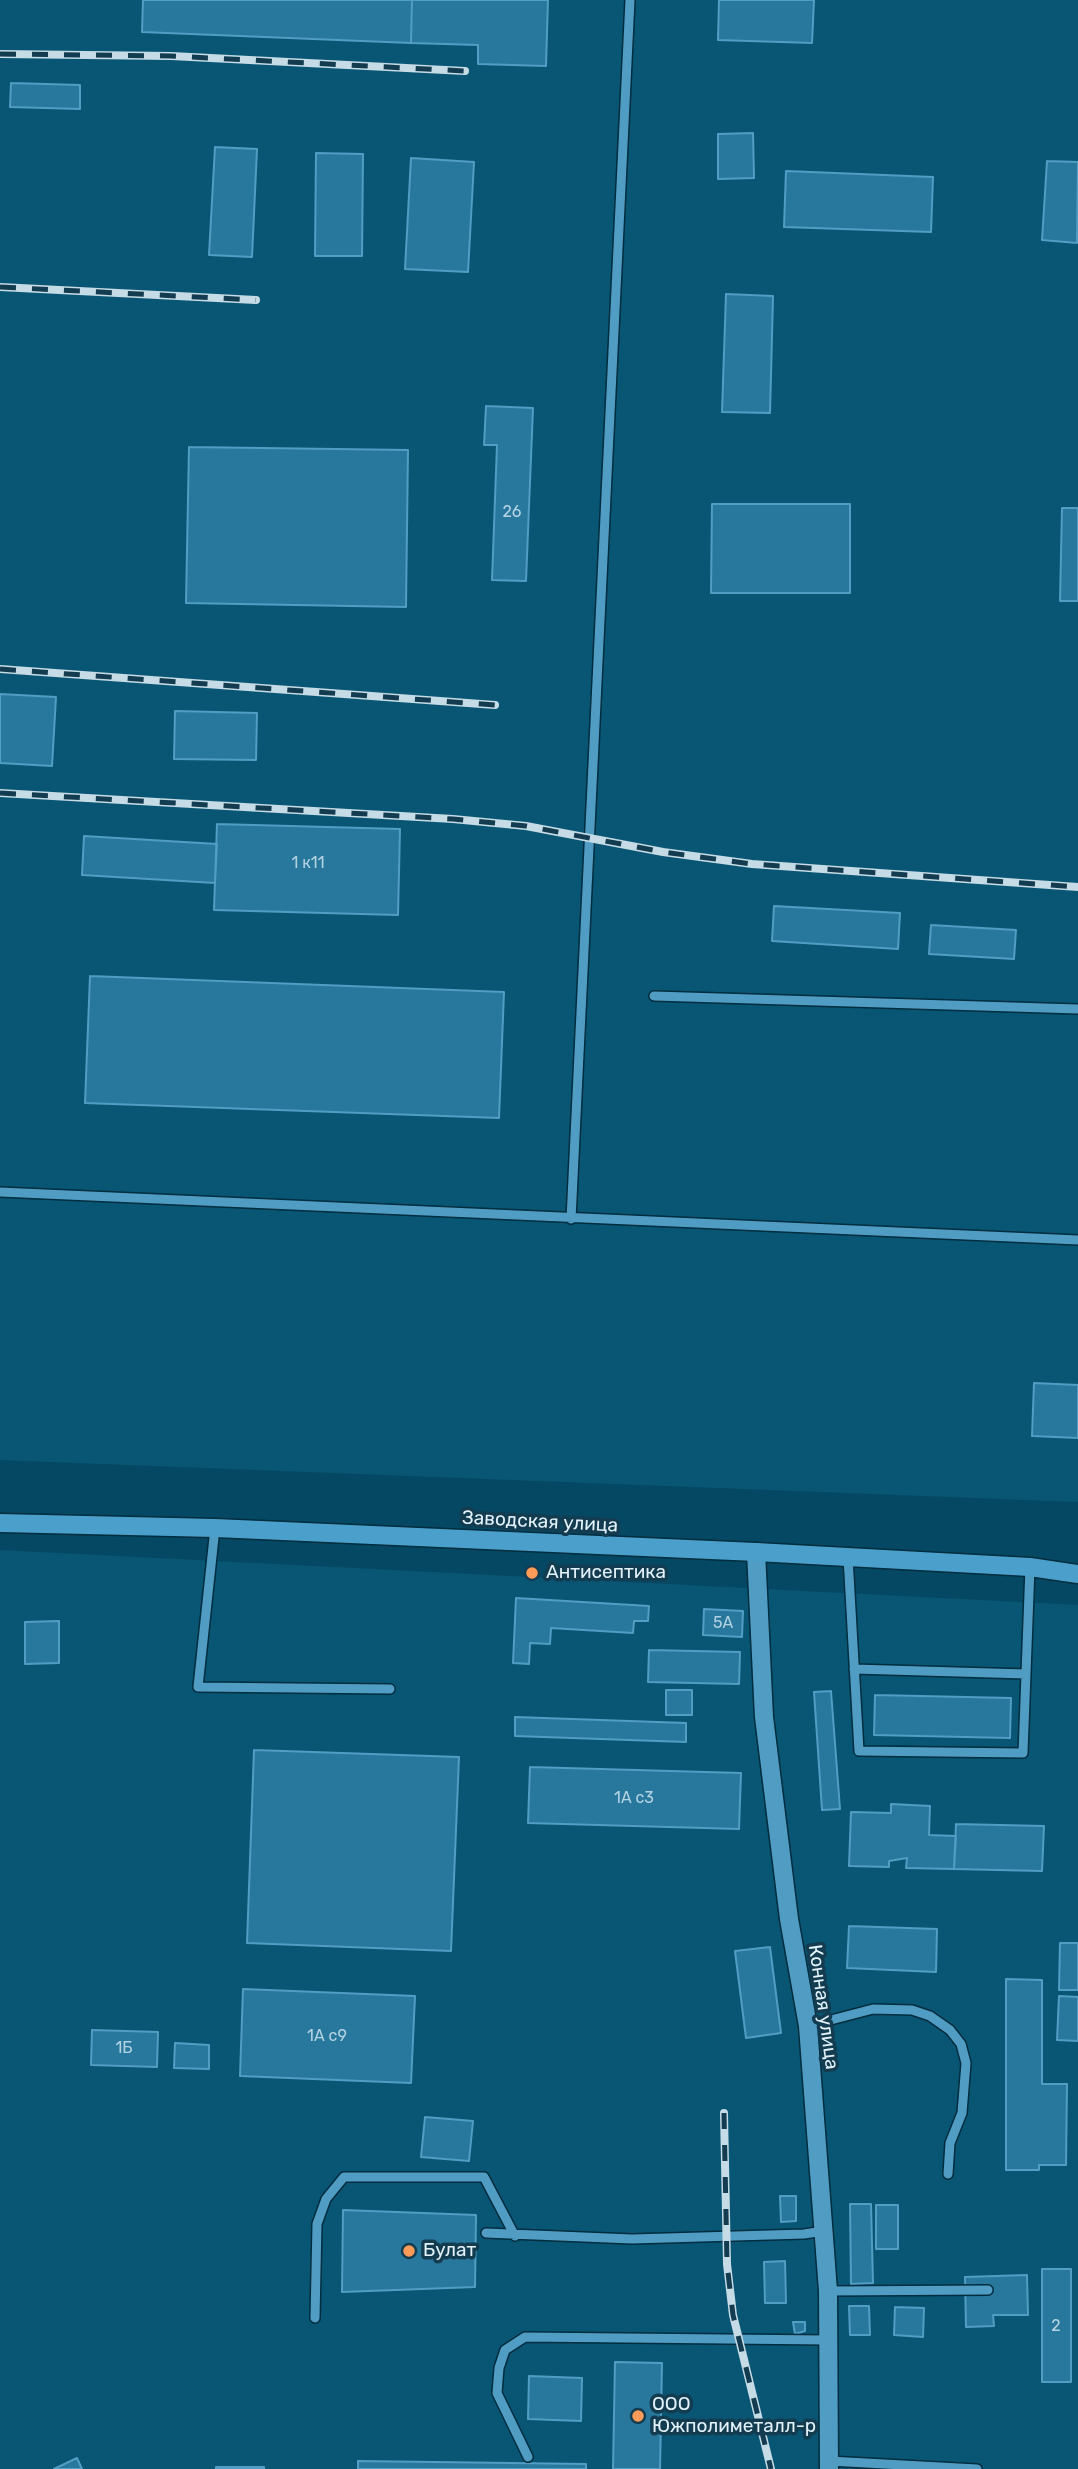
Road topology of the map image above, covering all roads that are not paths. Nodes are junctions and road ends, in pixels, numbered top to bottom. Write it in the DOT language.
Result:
graph roads {
  1 [pos="629,0"];
  2 [pos="654,996"];
  3 [pos="1078,1009"];
  4 [pos="0,1192"];
  5 [pos="571,1219"];
  6 [pos="1078,1240"];
  7 [pos="0,1523"];
  8 [pos="215,1528"];
  9 [pos="756,1552"];
  10 [pos="848,1557"];
  11 [pos="1030,1567"];
  12 [pos="1078,1574"];
  13 [pos="855,1669"];
  14 [pos="1026,1674"];
  15 [pos="390,1689"];
  16 [pos="808,2026"];
  17 [pos="948,2174"];
  18 [pos="824,2231"];
  19 [pos="486,2233"];
  20 [pos="515,2236"];
  21 [pos="988,2290"];
  22 [pos="828,2291"];
  23 [pos="315,2318"];
  24 [pos="828,2340"];
  25 [pos="528,2457"];
  26 [pos="829,2465"];
  27 [pos="977,2469"];
  1 -- 5 [label="lane"];
  2 -- 3 [label="lane"];
  4 -- 5 [label="lane"];
  5 -- 6 [label="lane"];
  7 -- 8 [label="street, Заводская улица"];
  8 -- 9 [label="street, Заводская улица"];
  8 -- 15 [label="lane"];
  9 -- 10 [label="street, Заводская улица"];
  9 -- 16 [label="street, Конная улица"];
  10 -- 11 [label="street, Заводская улица"];
  10 -- 13 [label="lane"];
  11 -- 12 [label="street, Заводская улица"];
  11 -- 14 [label="lane"];
  13 -- 14 [label="lane"];
  13 -- 14 [label="lane"];
  16 -- 17 [label="lane"];
  16 -- 18 [label="street, Конная улица"];
  18 -- 20 [label="lane"];
  18 -- 22 [label="street, Конная улица"];
  19 -- 20 [label="lane"];
  20 -- 23 [label="lane"];
  21 -- 22 [label="lane"];
  22 -- 24 [label="street, Конная улица"];
  24 -- 25 [label="lane"];
  24 -- 26 [label="street, Конная улица"];
  26 -- 27 [label="lane"];
}
